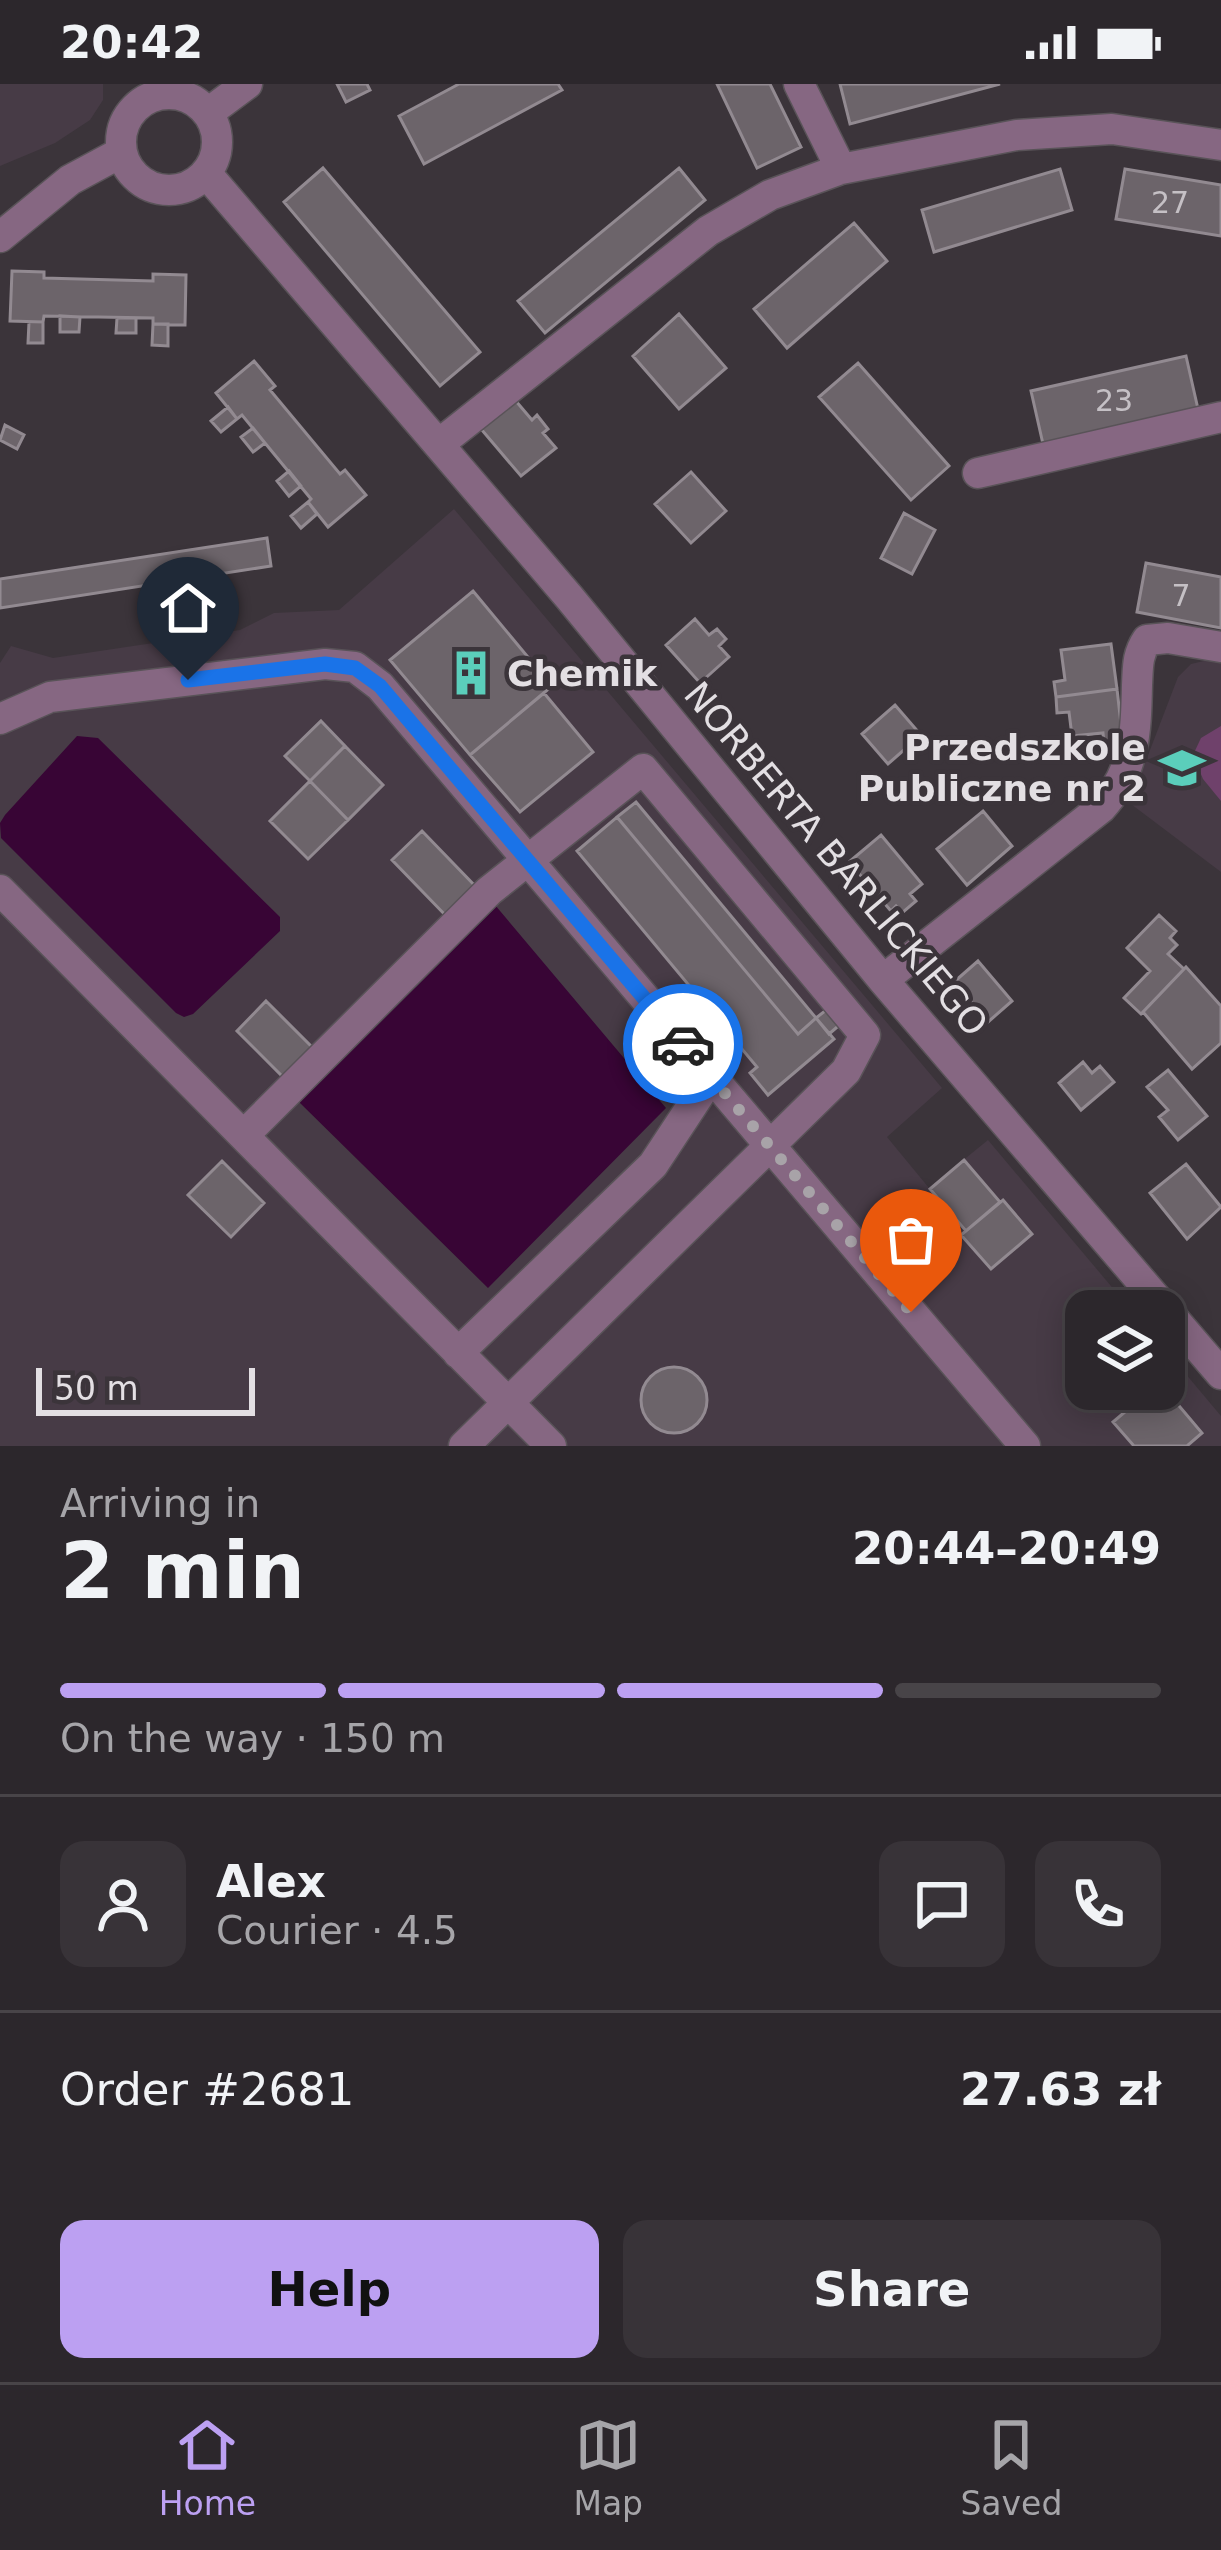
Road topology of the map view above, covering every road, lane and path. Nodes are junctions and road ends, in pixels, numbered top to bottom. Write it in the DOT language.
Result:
graph roads {
  1 [pos="247,84"];
  2 [pos="799,84"];
  3 [pos="153,90"];
  4 [pos="208,113"];
  5 [pos="1221,145"];
  6 [pos="122,152"];
  7 [pos="841,170"];
  8 [pos="206,173"];
  9 [pos="0,237"];
  10 [pos="1221,417"];
  11 [pos="439,444"];
  12 [pos="978,473"];
  13 [pos="1221,647"];
  14 [pos="0,719"];
  15 [pos="529,862"];
  16 [pos="0,890"];
  17 [pos="884,980"];
  18 [pos="711,1077"];
  19 [pos="244,1135"];
  20 [pos="769,1144"];
  21 [pos="458,1352"];
  22 [pos="1221,1375"];
  23 [pos="508,1403"];
  24 [pos="464,1446"];
  25 [pos="551,1446"];
  26 [pos="1025,1446"];
  1 -- 4 [label="street"];
  2 -- 7 [label="street"];
  3 -- 4 [label="street"];
  3 -- 6 [label="street"];
  4 -- 8 [label="street"];
  5 -- 7 [label="street"];
  6 -- 8 [label="street"];
  6 -- 9 [label="street"];
  7 -- 11 [label="street"];
  8 -- 11 [label="street, NORBERTA BARLICKIEGO"];
  10 -- 12 [label="street"];
  11 -- 17 [label="street, NORBERTA BARLICKIEGO"];
  13 -- 17 [label="street"];
  14 -- 15 [label="street"];
  15 -- 18 [label="street"];
  15 -- 19 [label="street"];
  15 -- 20 [label="street"];
  16 -- 19 [label="street"];
  17 -- 22 [label="street, NORBERTA BARLICKIEGO"];
  18 -- 20 [label="street"];
  18 -- 21 [label="street"];
  19 -- 21 [label="street"];
  20 -- 23 [label="street"];
  20 -- 26 [label="street"];
  21 -- 23 [label="street"];
  23 -- 24 [label="street"];
  23 -- 25 [label="street"];
}
